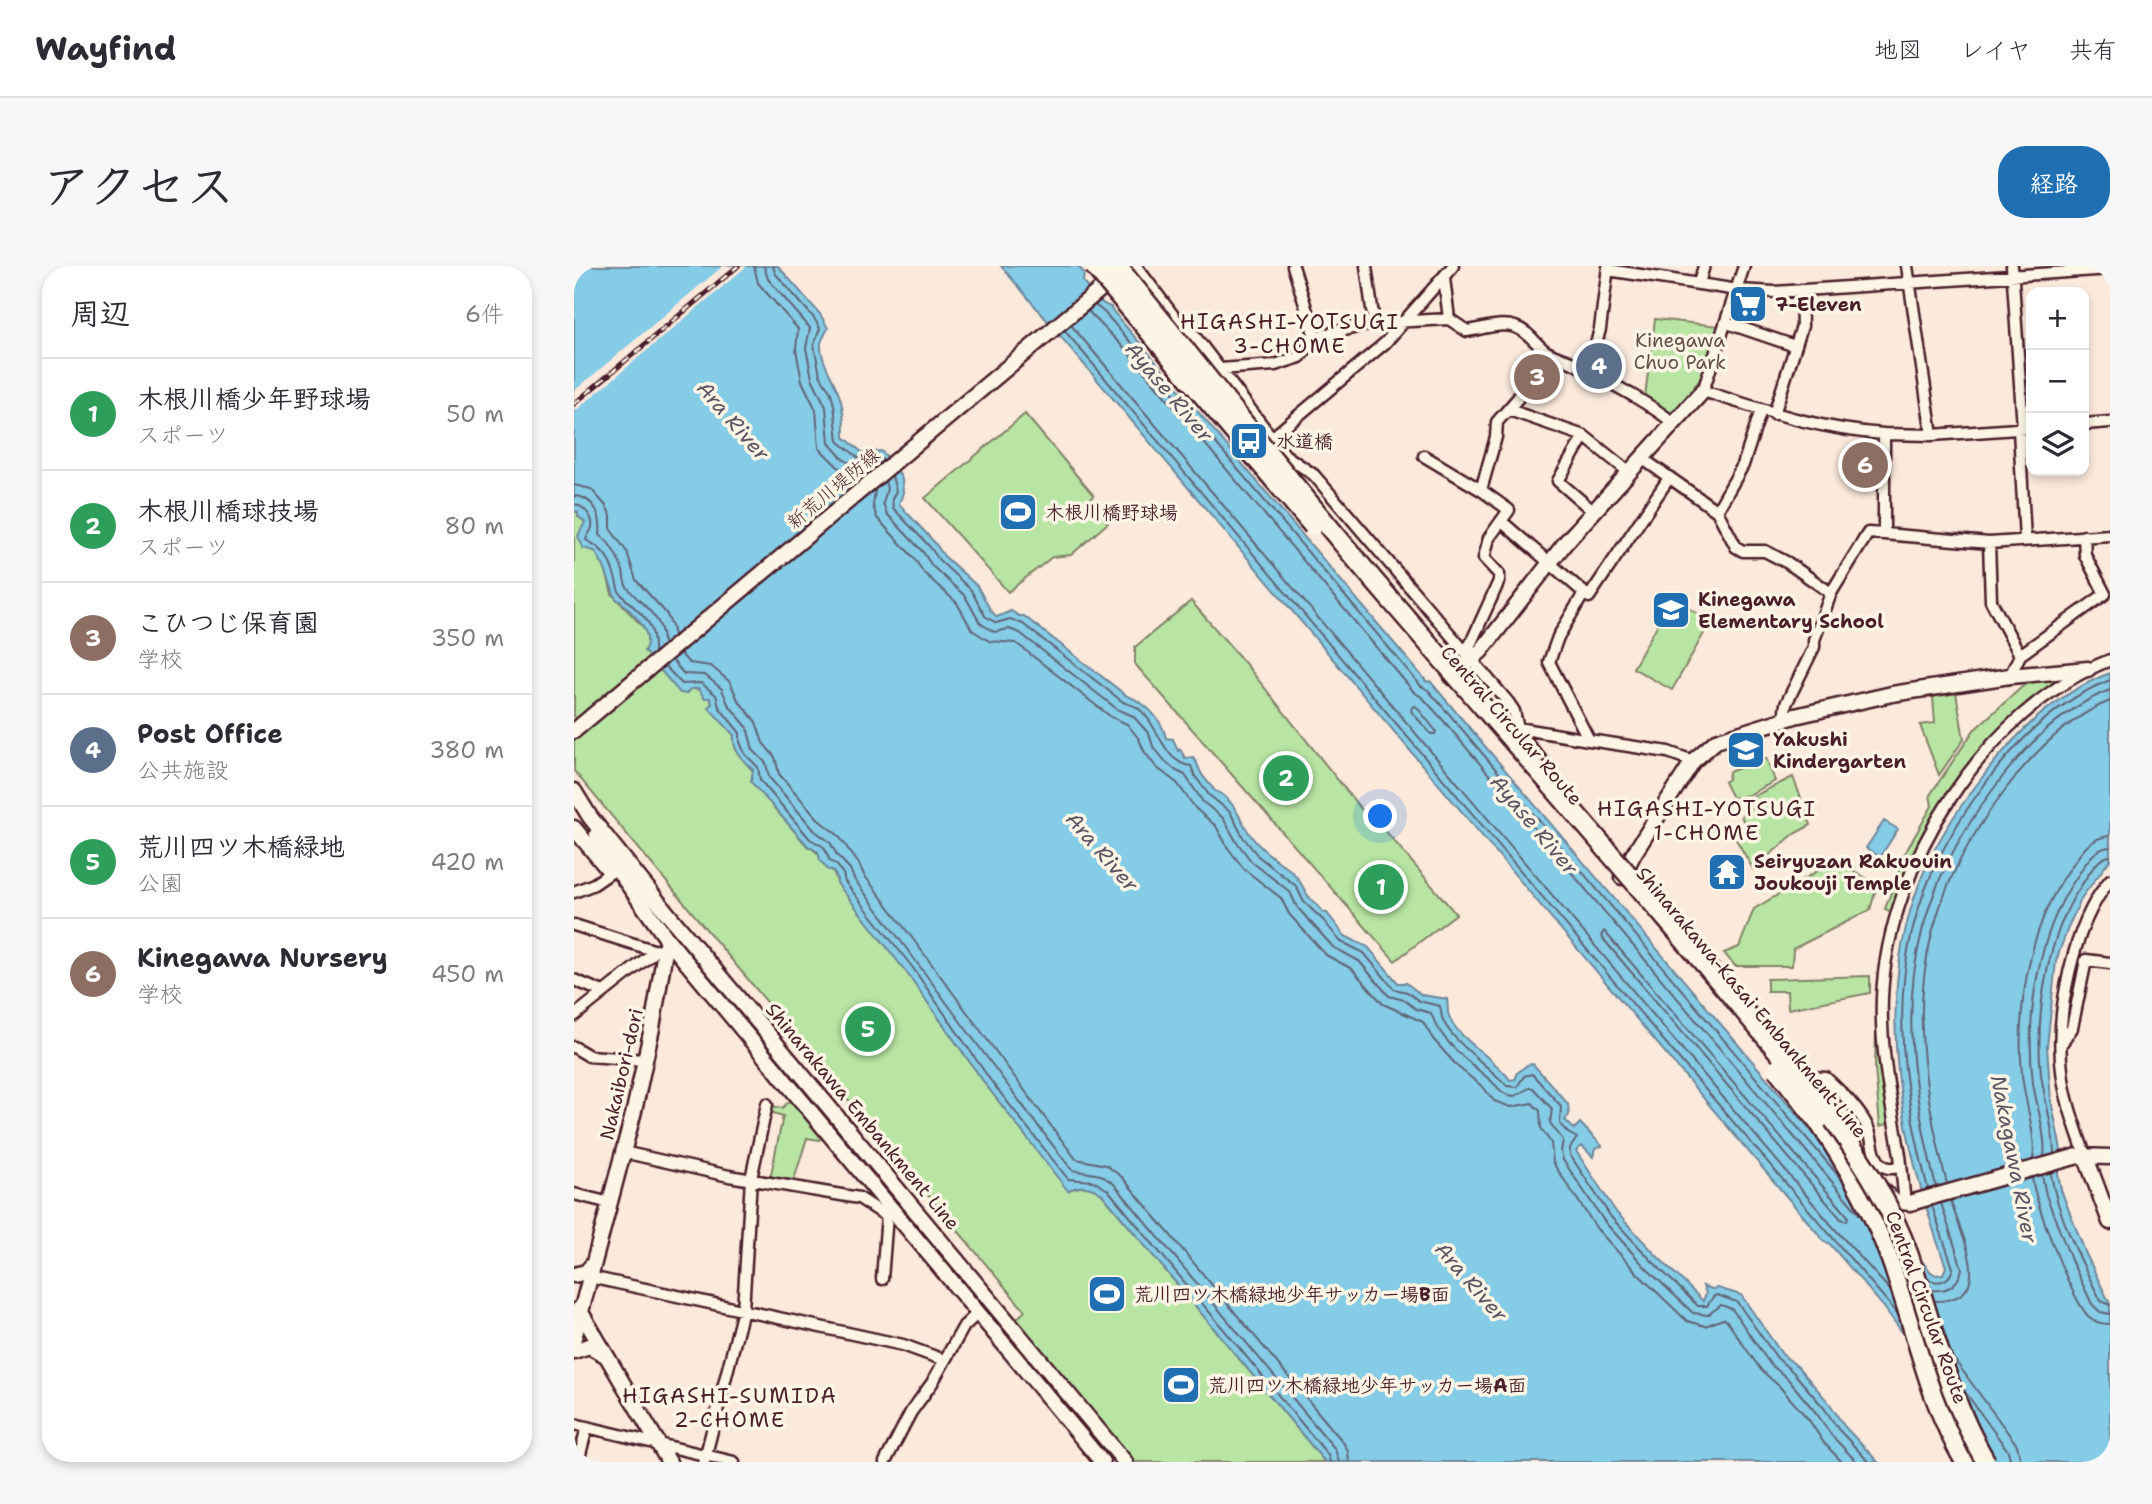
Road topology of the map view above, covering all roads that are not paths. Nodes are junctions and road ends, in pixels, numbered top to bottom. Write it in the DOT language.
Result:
graph roads {
  1 [pos="1096,266"];
  2 [pos="1139,266"];
  3 [pos="1293,266"];
  4 [pos="1366,266"];
  5 [pos="1453,266"];
  6 [pos="1704,266"];
  7 [pos="1744,266"];
  8 [pos="1907,266"];
  9 [pos="1119,268"];
  10 [pos="1608,268"];
  11 [pos="2110,269"];
  12 [pos="2012,271"];
  13 [pos="1444,278"];
  14 [pos="1908,282"];
  15 [pos="1699,283"];
  16 [pos="1738,290"];
  17 [pos="1801,290"];
  18 [pos="1449,319"];
  19 [pos="1405,321"];
  20 [pos="1374,323"];
  21 [pos="1727,323"];
  22 [pos="1315,337"];
  23 [pos="1795,346"];
  24 [pos="1544,350"];
  25 [pos="1220,369"];
  26 [pos="1588,371"];
  27 [pos="1703,391"];
  28 [pos="1509,410"];
  29 [pos="1761,410"];
  30 [pos="1774,414"];
  31 [pos="2110,422"];
  32 [pos="1675,424"];
  33 [pos="2089,424"];
  34 [pos="2024,428"];
  35 [pos="1884,434"];
  36 [pos="1932,435"];
  37 [pos="1584,436"];
  38 [pos="1263,443"];
  39 [pos="1424,456"];
  40 [pos="1643,459"];
  41 [pos="1630,473"];
  42 [pos="1669,478"];
  43 [pos="1480,490"];
  44 [pos="1717,511"];
  45 [pos="1594,512"];
  46 [pos="1502,522"];
  47 [pos="1884,534"];
  48 [pos="2110,535"];
  49 [pos="2084,536"];
  50 [pos="2025,540"];
  51 [pos="1989,543"];
  52 [pos="1549,563"];
  53 [pos="1584,593"];
  54 [pos="1830,593"];
  55 [pos="2020,654"];
  56 [pos="1468,655"];
  57 [pos="2110,660"];
  58 [pos="2088,669"];
  59 [pos="1452,677"];
  60 [pos="2010,677"];
  61 [pos="1784,719"];
  62 [pos="1517,724"];
  63 [pos="574,731"];
  64 [pos="1502,735"];
  65 [pos="1589,740"];
  66 [pos="1693,761"];
  67 [pos="574,791"];
  68 [pos="590,817"];
  69 [pos="574,828"];
  70 [pos="1625,870"];
  71 [pos="610,873"];
  72 [pos="2110,880"];
  73 [pos="574,891"];
  74 [pos="657,924"];
  75 [pos="574,925"];
  76 [pos="662,947"];
  77 [pos="2110,963"];
  78 [pos="574,980"];
  79 [pos="603,992"];
  80 [pos="574,1016"];
  81 [pos="2061,1045"];
  82 [pos="574,1047"];
  83 [pos="645,1060"];
  84 [pos="1810,1077"];
  85 [pos="767,1104"];
  86 [pos="1818,1108"];
  87 [pos="623,1152"];
  88 [pos="2081,1156"];
  89 [pos="2110,1157"];
  90 [pos="1901,1167"];
  91 [pos="751,1179"];
  92 [pos="574,1194"];
  93 [pos="610,1203"];
  94 [pos="1910,1203"];
  95 [pos="890,1212"];
  96 [pos="2110,1222"];
  97 [pos="592,1270"];
  98 [pos="574,1275"];
  99 [pos="882,1279"];
  100 [pos="577,1306"];
  101 [pos="743,1310"];
  102 [pos="978,1313"];
  103 [pos="574,1338"];
  104 [pos="574,1351"];
  105 [pos="606,1355"];
  106 [pos="944,1360"];
  107 [pos="574,1424"];
  108 [pos="587,1427"];
  109 [pos="660,1445"];
  110 [pos="705,1459"];
  111 [pos="578,1462"];
  112 [pos="669,1462"];
  113 [pos="734,1462"];
  114 [pos="885,1462"];
  115 [pos="1102,1462"];
  116 [pos="1125,1462"];
  117 [pos="1965,1462"];
  118 [pos="1986,1462"];
  1 -- 117 [label="highway, Central Circular Route, bridge"];
  2 -- 25 [label="street"];
  3 -- 22 [label="street"];
  4 -- 20 [label="street"];
  5 -- 13 [label="street"];
  6 -- 15 [label="street"];
  7 -- 16 [label="street"];
  8 -- 14 [label="street"];
  9 -- 38 [label="highway, Central Circular Route, bridge"];
  9 -- 38 [label="main road, Shinarakawa-Kasai Embankment Line, bridge"];
  9 -- 63 [label="main road, 新荒川堤防線"];
  10 -- 15 [label="street"];
  10 -- 26 [label="street"];
  11 -- 12 [label="street"];
  12 -- 14 [label="street"];
  12 -- 34 [label="street"];
  13 -- 18 [label="street"];
  13 -- 19 [label="street"];
  14 -- 17 [label="street"];
  14 -- 36 [label="street"];
  15 -- 16 [label="street"];
  16 -- 17 [label="street"];
  16 -- 21 [label="street"];
  17 -- 23 [label="street"];
  18 -- 19 [label="street"];
  18 -- 24 [label="street"];
  19 -- 20 [label="street"];
  19 -- 38 [label="street"];
  20 -- 22 [label="street"];
  21 -- 23 [label="street"];
  21 -- 27 [label="street"];
  22 -- 25 [label="street"];
  23 -- 30 [label="street"];
  24 -- 26 [label="street"];
  24 -- 28 [label="street"];
  25 -- 38 [label="street"];
  26 -- 32 [label="street"];
  27 -- 29 [label="street"];
  27 -- 32 [label="main road"];
  28 -- 37 [label="street"];
  28 -- 43 [label="street"];
  29 -- 30 [label="street"];
  29 -- 44 [label="street"];
  30 -- 35 [label="street"];
  31 -- 33 [label="street"];
  32 -- 40 [label="main road"];
  34 -- 36 [label="street"];
  34 -- 50 [label="street"];
  35 -- 36 [label="street"];
  35 -- 47 [label="street"];
  37 -- 41 [label="street"];
  37 -- 45 [label="street"];
  38 -- 56 [label="street"];
  38 -- 59 [label="main road, Shinarakawa-Kasai Embankment Line"];
  38 -- 118 [label="highway, Central Circular Route, bridge"];
  39 -- 43 [label="street"];
  40 -- 41 [label="main road"];
  40 -- 42 [label="street"];
  41 -- 45 [label="main road"];
  42 -- 44 [label="street"];
  42 -- 53 [label="street"];
  43 -- 46 [label="street"];
  44 -- 54 [label="street"];
  45 -- 52 [label="main road"];
  46 -- 52 [label="street"];
  46 -- 56 [label="street"];
  47 -- 51 [label="street"];
  47 -- 54 [label="street"];
  48 -- 49 [label="street"];
  49 -- 50 [label="street"];
  49 -- 55 [label="street"];
  50 -- 51 [label="street"];
  51 -- 55 [label="street"];
  52 -- 53 [label="street"];
  52 -- 56 [label="main road"];
  53 -- 65 [label="street"];
  54 -- 61 [label="street"];
  55 -- 60 [label="street"];
  56 -- 59 [label="main road"];
  56 -- 62 [label="street"];
  57 -- 58 [label="street"];
  58 -- 60 [label="main road"];
  58 -- 90 [label="street"];
  59 -- 64 [label="main road, Shinarakawa-Kasai Embankment Line"];
  60 -- 61 [label="main road"];
  61 -- 66 [label="main road"];
  62 -- 64 [label="street"];
  62 -- 65 [label="street"];
  62 -- 70 [label="street"];
  64 -- 70 [label="main road, Shinarakawa-Kasai Embankment Line"];
  65 -- 66 [label="street"];
  66 -- 70 [label="main road"];
  67 -- 68 [label="main road, Shinarakawa Embankment Line"];
  68 -- 74 [label="main road"];
  68 -- 116 [label="main road, Shinarakawa Embankment Line"];
  69 -- 71 [label="main road"];
  70 -- 84 [label="street"];
  70 -- 86 [label="main road, Shinarakawa-Kasai Embankment Line"];
  71 -- 73 [label="street"];
  71 -- 74 [label="main road"];
  72 -- 81 [label="street"];
  74 -- 76 [label="main road"];
  75 -- 76 [label="street"];
  76 -- 79 [label="street"];
  76 -- 83 [label="main road, Nakaibori-dori"];
  76 -- 95 [label="main road"];
  77 -- 81 [label="street"];
  78 -- 79 [label="street"];
  79 -- 80 [label="street"];
  81 -- 88 [label="street"];
  82 -- 83 [label="street"];
  83 -- 87 [label="main road, Nakaibori-dori"];
  84 -- 86 [label="street"];
  84 -- 90 [label="street"];
  85 -- 91 [label="street"];
  86 -- 94 [label="main road, Shinarakawa-Kasai Embankment Line"];
  87 -- 91 [label="street"];
  87 -- 93 [label="main road, Nakaibori-dori"];
  88 -- 89 [label="main road"];
  88 -- 94 [label="main road"];
  88 -- 96 [label="main road"];
  90 -- 94 [label="street"];
  91 -- 95 [label="street"];
  91 -- 101 [label="street"];
  92 -- 93 [label="street"];
  93 -- 97 [label="main road, Nakaibori-dori"];
  95 -- 99 [label="street"];
  95 -- 102 [label="main road"];
  97 -- 98 [label="main road"];
  97 -- 100 [label="main road, Nakaibori-dori"];
  97 -- 101 [label="street"];
  100 -- 103 [label="main road, Nakaibori-dori"];
  100 -- 105 [label="main road"];
  101 -- 106 [label="street"];
  101 -- 110 [label="street"];
  102 -- 106 [label="street"];
  102 -- 115 [label="main road"];
  104 -- 105 [label="main road"];
  105 -- 109 [label="main road"];
  106 -- 114 [label="street"];
  107 -- 108 [label="street"];
  108 -- 109 [label="street"];
  108 -- 111 [label="street"];
  109 -- 110 [label="street"];
  109 -- 112 [label="main road"];
  110 -- 113 [label="street"];
}
